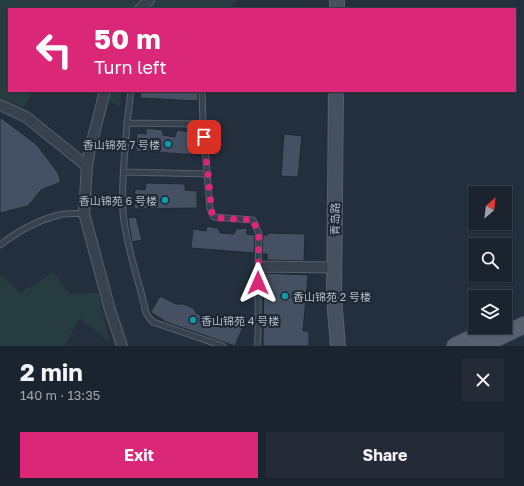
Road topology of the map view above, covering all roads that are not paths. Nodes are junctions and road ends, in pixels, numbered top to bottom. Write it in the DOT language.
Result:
graph roads {
  1 [pos="149,0"];
  2 [pos="141,8"];
  3 [pos="105,92"];
  4 [pos="131,92"];
  5 [pos="202,92"];
  6 [pos="336,92"];
  7 [pos="0,105"];
  8 [pos="127,123"];
  9 [pos="203,124"];
  10 [pos="87,166"];
  11 [pos="124,172"];
  12 [pos="208,174"];
  13 [pos="84,213"];
  14 [pos="0,245"];
  15 [pos="258,266"];
  16 [pos="334,268"];
  17 [pos="524,313"];
  18 [pos="512,324"];
  19 [pos="524,325"];
  20 [pos="512,329"];
  21 [pos="498,334"];
  22 [pos="500,334"];
  23 [pos="122,346"];
  24 [pos="223,346"];
  25 [pos="256,346"];
  26 [pos="338,346"];
  27 [pos="455,346"];
  28 [pos="481,346"];
  1 -- 2 [label="street"];
  3 -- 10 [label="street"];
  4 -- 8 [label="lane"];
  5 -- 9 [label="lane"];
  6 -- 16 [label="street, 青岛路"];
  7 -- 10 [label="street"];
  8 -- 9 [label="lane"];
  8 -- 11 [label="lane"];
  9 -- 12 [label="lane"];
  10 -- 13 [label="street"];
  11 -- 12 [label="lane"];
  11 -- 24 [label="lane"];
  12 -- 15 [label="lane"];
  13 -- 14 [label="lane"];
  13 -- 23 [label="street"];
  15 -- 16 [label="lane"];
  15 -- 25 [label="lane"];
  16 -- 26 [label="street, 青岛路"];
  17 -- 18 [label="main road"];
  19 -- 20 [label="main road"];
  21 -- 27 [label="main road"];
  22 -- 28 [label="main road"];
}
